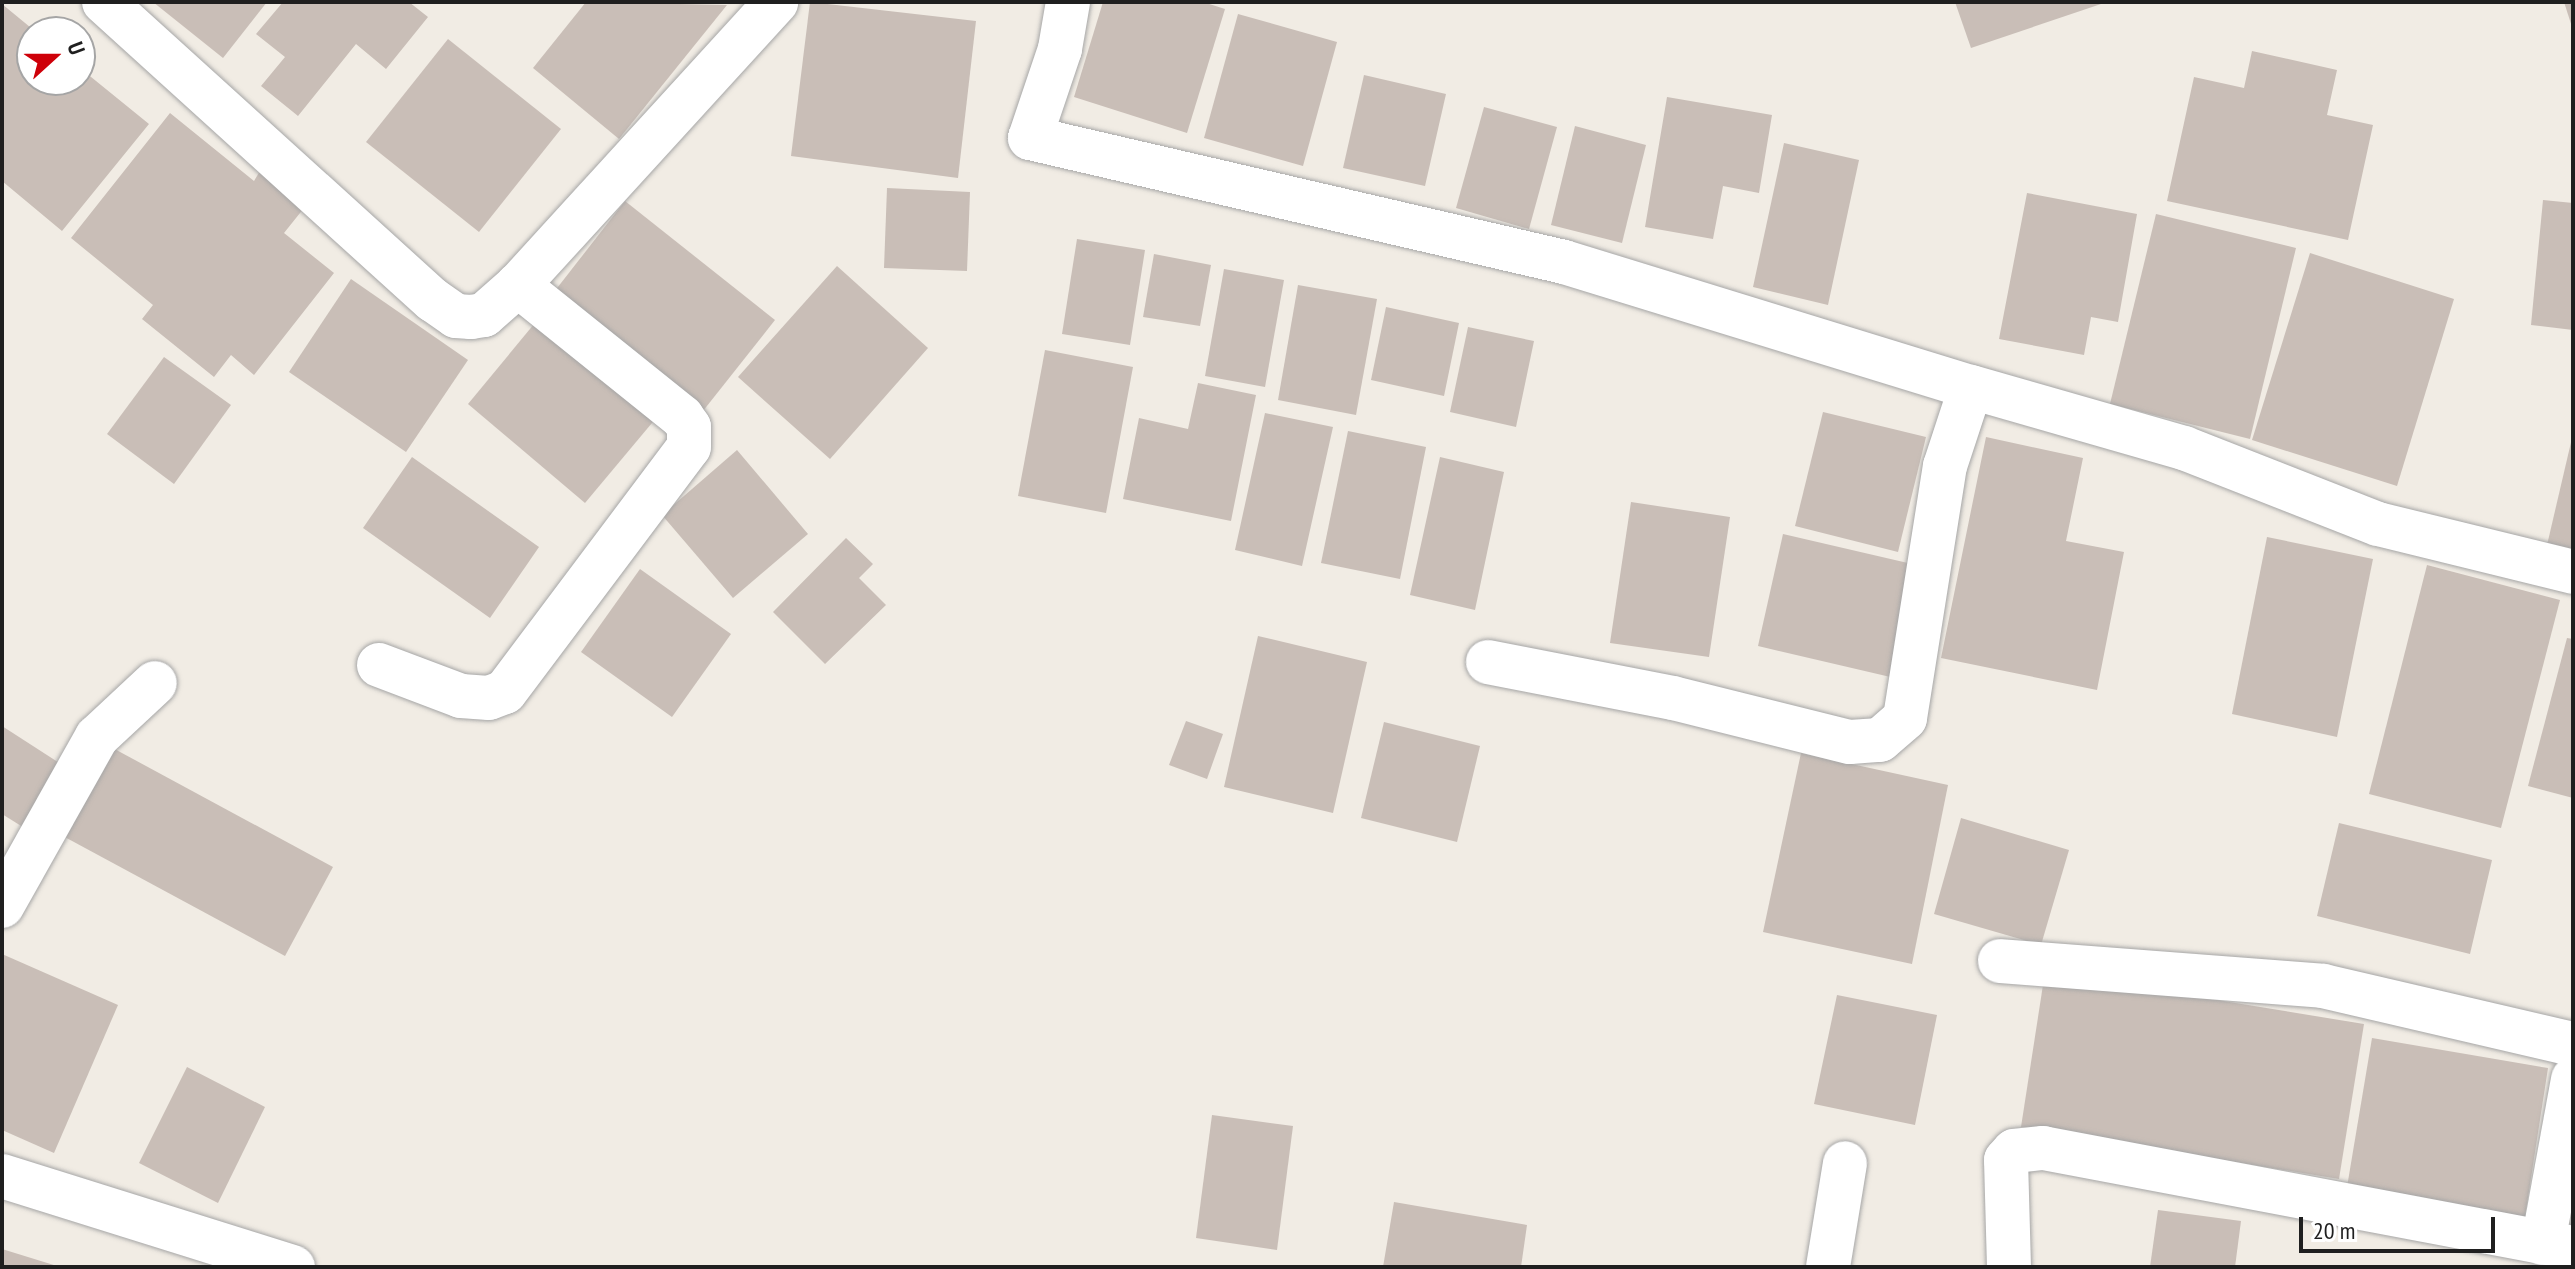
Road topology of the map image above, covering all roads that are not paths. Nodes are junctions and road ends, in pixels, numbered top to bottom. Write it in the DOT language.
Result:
graph roads {
  1 [pos="104,2"];
  2 [pos="1068,2"];
  3 [pos="770,4"];
  4 [pos="518,285"];
  5 [pos="1971,387"];
  6 [pos="2573,572"];
  7 [pos="1488,662"];
  8 [pos="379,665"];
  9 [pos="155,683"];
  10 [pos="2,906"];
  11 [pos="2000,961"];
  12 [pos="2573,1044"];
  13 [pos="2573,1079"];
  14 [pos="1845,1163"];
  15 [pos="2,1176"];
  16 [pos="2558,1246"];
  17 [pos="284,1265"];
  18 [pos="1828,1267"];
  19 [pos="2009,1267"];
  1 -- 4 [label="street"];
  2 -- 5 [label="street"];
  3 -- 4 [label="street"];
  4 -- 8 [label="street"];
  5 -- 6 [label="street"];
  5 -- 7 [label="street"];
  9 -- 10 [label="street"];
  11 -- 12 [label="street"];
  13 -- 16 [label="street"];
  14 -- 18 [label="street"];
  15 -- 17 [label="street"];
  16 -- 19 [label="street"];
}
